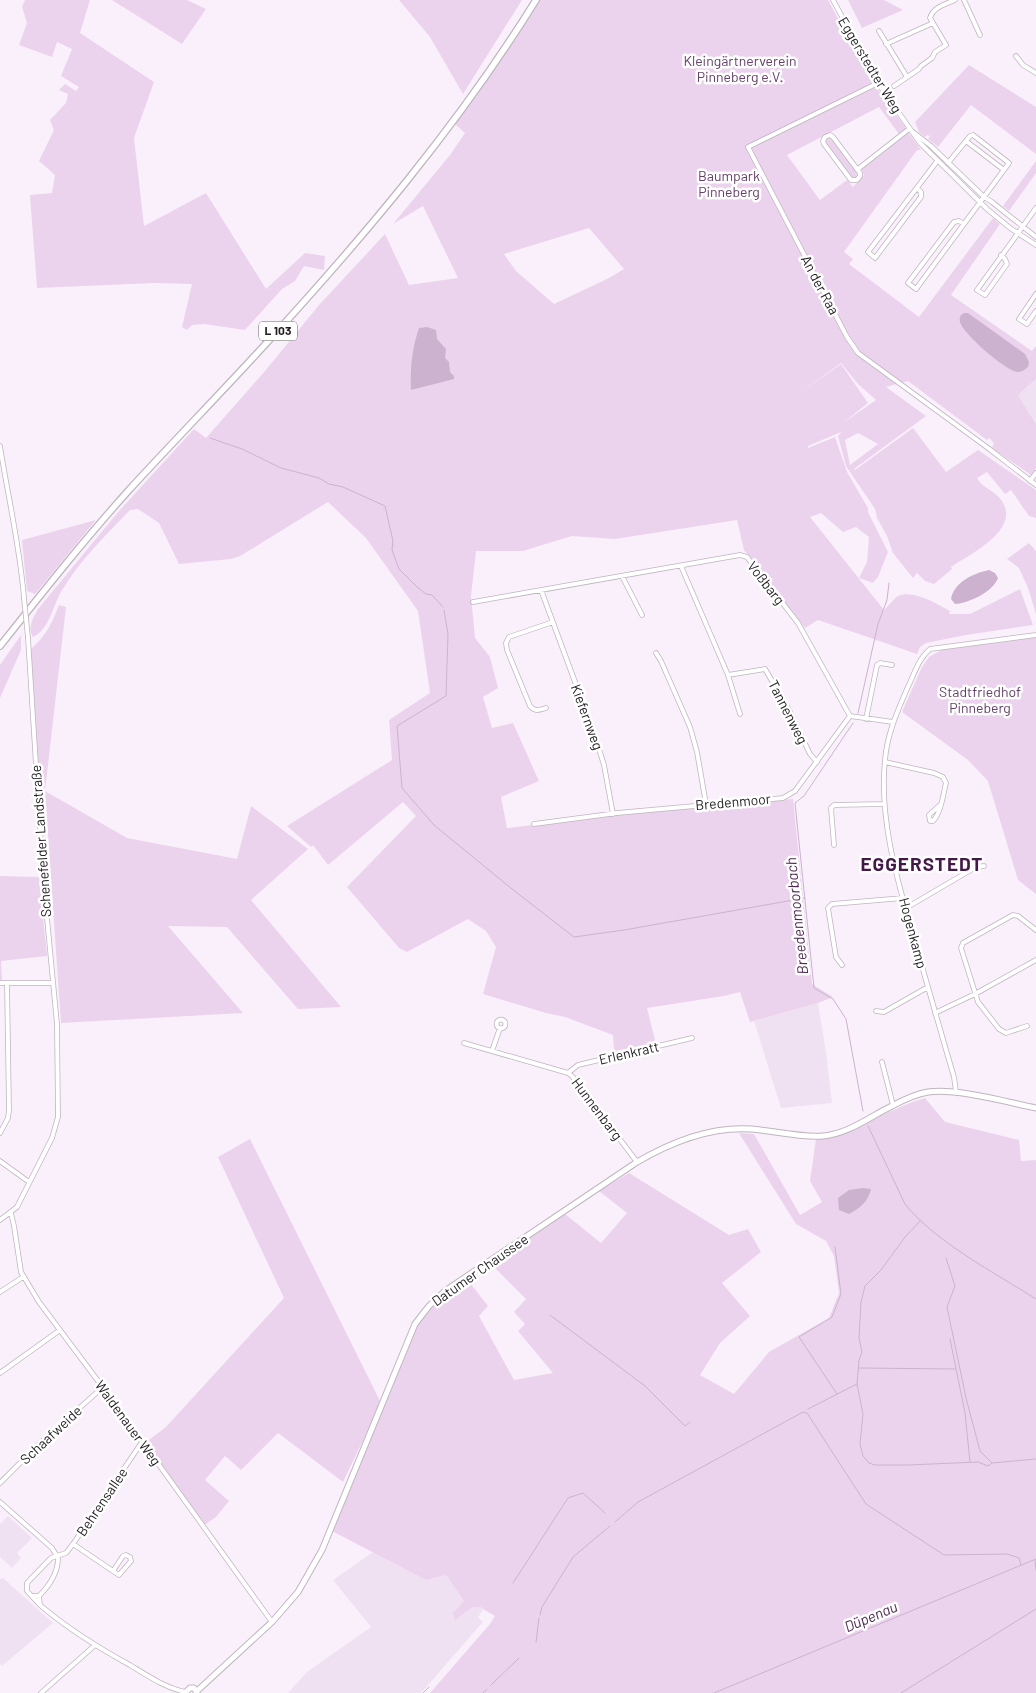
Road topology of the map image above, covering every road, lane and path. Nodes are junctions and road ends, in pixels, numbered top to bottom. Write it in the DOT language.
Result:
graph roads {
  1 [pos="536,0"];
  2 [pos="833,0"];
  3 [pos="955,0"];
  4 [pos="964,0"];
  5 [pos="933,23"];
  6 [pos="879,32"];
  7 [pos="980,35"];
  8 [pos="886,44"];
  9 [pos="1016,56"];
  10 [pos="1036,73"];
  11 [pos="907,77"];
  12 [pos="878,83"];
  13 [pos="894,86"];
  14 [pos="909,129"];
  15 [pos="966,141"];
  16 [pos="944,159"];
  17 [pos="939,162"];
  18 [pos="948,164"];
  19 [pos="858,169"];
  20 [pos="1004,170"];
  21 [pos="916,188"];
  22 [pos="984,197"];
  23 [pos="980,202"];
  24 [pos="1036,208"];
  25 [pos="895,217"];
  26 [pos="902,222"];
  27 [pos="964,224"];
  28 [pos="1022,227"];
  29 [pos="1017,232"];
  30 [pos="1036,237"];
  31 [pos="1036,245"];
  32 [pos="935,247"];
  33 [pos="943,253"];
  34 [pos="1001,256"];
  35 [pos="1036,294"];
  36 [pos="1036,311"];
  37 [pos="0,446"];
  38 [pos="1036,473"];
  39 [pos="1030,481"];
  40 [pos="1036,486"];
  41 [pos="681,566"];
  42 [pos="622,576"];
  43 [pos="541,590"];
  44 [pos="473,602"];
  45 [pos="642,615"];
  46 [pos="553,622"];
  47 [pos="1036,635"];
  48 [pos="0,646"];
  49 [pos="656,653"];
  50 [pos="892,665"];
  51 [pos="728,675"];
  52 [pos="546,708"];
  53 [pos="740,714"];
  54 [pos="850,716"];
  55 [pos="866,719"];
  56 [pos="893,722"];
  57 [pos="817,762"];
  58 [pos="884,762"];
  59 [pos="706,804"];
  60 [pos="884,804"];
  61 [pos="940,805"];
  62 [pos="613,814"];
  63 [pos="534,824"];
  64 [pos="834,845"];
  65 [pos="984,866"];
  66 [pos="903,898"];
  67 [pos="906,908"];
  68 [pos="1036,930"];
  69 [pos="1036,960"];
  70 [pos="842,965"];
  71 [pos="0,983"];
  72 [pos="6,983"];
  73 [pos="53,983"];
  74 [pos="928,987"];
  75 [pos="975,994"];
  76 [pos="876,1012"];
  77 [pos="935,1013"];
  78 [pos="1027,1026"];
  79 [pos="500,1028"];
  80 [pos="692,1038"];
  81 [pos="464,1043"];
  82 [pos="492,1051"];
  83 [pos="882,1062"];
  84 [pos="568,1072"];
  85 [pos="956,1092"];
  86 [pos="893,1105"];
  87 [pos="1036,1108"];
  88 [pos="0,1133"];
  89 [pos="0,1161"];
  90 [pos="637,1162"];
  91 [pos="29,1182"];
  92 [pos="10,1213"];
  93 [pos="0,1220"];
  94 [pos="23,1277"];
  95 [pos="0,1292"];
  96 [pos="60,1330"];
  97 [pos="0,1373"];
  98 [pos="102,1387"];
  99 [pos="142,1442"];
  100 [pos="0,1483"];
  101 [pos="0,1502"];
  102 [pos="73,1544"];
  103 [pos="57,1556"];
  104 [pos="113,1571"];
  105 [pos="32,1596"];
  106 [pos="39,1596"];
  107 [pos="39,1604"];
  108 [pos="272,1622"];
  109 [pos="94,1646"];
  110 [pos="197,1692"];
  111 [pos="41,1693"];
  112 [pos="185,1693"];
  1 -- 48 [label="main road, L 103"];
  2 -- 12 [label="street, Eggerstedter Weg"];
  3 -- 5 [label="street"];
  4 -- 7 [label="street"];
  5 -- 8 [label="street"];
  5 -- 11 [label="street"];
  6 -- 8 [label="street"];
  8 -- 11 [label="street"];
  9 -- 10 [label="street"];
  11 -- 13 [label="street"];
  12 -- 14 [label="street, Eggerstedter Weg"];
  12 -- 39 [label="street, An der Raa"];
  14 -- 16 [label="street, Eggerstedter Weg"];
  14 -- 17 [label="street, Eggerstedter Weg"];
  14 -- 19 [label="street"];
  15 -- 18 [label="street"];
  15 -- 20 [label="street"];
  15 -- 20 [label="street"];
  16 -- 17 [label="street"];
  16 -- 18 [label="street, Eggerstedter Weg"];
  17 -- 21 [label="street"];
  17 -- 23 [label="street, Eggerstedter Weg"];
  18 -- 22 [label="street, Eggerstedter Weg"];
  19 -- 19 [label="street"];
  20 -- 22 [label="street"];
  21 -- 25 [label="street"];
  21 -- 26 [label="street"];
  22 -- 23 [label="street"];
  22 -- 28 [label="street, Eggerstedter Weg"];
  23 -- 27 [label="street"];
  23 -- 29 [label="street, Eggerstedter Weg"];
  24 -- 28 [label="street"];
  25 -- 26 [label="street"];
  25 -- 26 [label="street"];
  27 -- 32 [label="street"];
  27 -- 33 [label="street"];
  28 -- 29 [label="street"];
  28 -- 30 [label="street, Eggerstedter Weg"];
  29 -- 31 [label="street, Eggerstedter Weg"];
  29 -- 34 [label="street"];
  32 -- 33 [label="street"];
  32 -- 33 [label="street"];
  34 -- 34 [label="street"];
  35 -- 36 [label="street"];
  37 -- 73 [label="street, Schenefelder Landstraße, bridge"];
  38 -- 39 [label="street"];
  39 -- 40 [label="street, An der Raa"];
  41 -- 42 [label="street, Voßbarg"];
  41 -- 51 [label="street"];
  41 -- 54 [label="street, Voßbarg"];
  42 -- 43 [label="street, Voßbarg"];
  42 -- 45 [label="street"];
  43 -- 44 [label="street, Voßbarg"];
  43 -- 46 [label="street, Kiefernweg"];
  46 -- 52 [label="street"];
  46 -- 62 [label="street, Kiefernweg"];
  47 -- 56 [label="street, Hogenkamp"];
  49 -- 59 [label="street"];
  50 -- 55 [label="street"];
  51 -- 53 [label="street"];
  51 -- 57 [label="street, Tannenweg"];
  54 -- 55 [label="street"];
  54 -- 57 [label="street, Bredenmoor"];
  55 -- 56 [label="street"];
  56 -- 58 [label="street, Hogenkamp"];
  57 -- 59 [label="street, Bredenmoor"];
  58 -- 60 [label="street, Hogenkamp"];
  58 -- 61 [label="street"];
  59 -- 62 [label="street, Bredenmoor"];
  60 -- 64 [label="street"];
  60 -- 66 [label="street, Hogenkamp"];
  62 -- 63 [label="street, Bredenmoor"];
  65 -- 67 [label="street"];
  66 -- 67 [label="street, Hogenkamp"];
  66 -- 70 [label="street"];
  67 -- 74 [label="street, Hogenkamp"];
  68 -- 75 [label="street"];
  69 -- 75 [label="street"];
  71 -- 72 [label="street"];
  72 -- 73 [label="street"];
  72 -- 88 [label="street"];
  73 -- 91 [label="street, Schenefelder Landstraße"];
  74 -- 76 [label="street"];
  74 -- 77 [label="street, Hogenkamp"];
  75 -- 77 [label="street"];
  75 -- 78 [label="street"];
  77 -- 85 [label="street, Hogenkamp"];
  79 -- 82 [label="street"];
  80 -- 84 [label="street, Erlenkratt"];
  81 -- 82 [label="street, Hunnenbarg"];
  82 -- 84 [label="street, Hunnenbarg"];
  83 -- 86 [label="street"];
  84 -- 90 [label="street, Hunnenbarg"];
  85 -- 86 [label="street, Datumer Chaussee"];
  85 -- 87 [label="street, Datumer Chaussee"];
  86 -- 90 [label="street, Datumer Chaussee"];
  89 -- 91 [label="street"];
  90 -- 108 [label="street, Datumer Chaussee"];
  91 -- 92 [label="street, Schenefelder Landstraße"];
  92 -- 93 [label="street, Schenefelder Landstraße"];
  92 -- 94 [label="street, Waldenauer Weg"];
  94 -- 95 [label="street"];
  94 -- 96 [label="street, Waldenauer Weg"];
  96 -- 97 [label="street"];
  96 -- 98 [label="street, Waldenauer Weg"];
  98 -- 99 [label="street, Waldenauer Weg"];
  98 -- 100 [label="street, Schaafweide"];
  99 -- 102 [label="street, Behrensallee"];
  99 -- 108 [label="street, Waldenauer Weg"];
  101 -- 103 [label="street"];
  102 -- 103 [label="street, Behrensallee"];
  102 -- 104 [label="street"];
  103 -- 105 [label="street, Behrensallee"];
  103 -- 106 [label="street"];
  104 -- 104 [label="street"];
  105 -- 106 [label="street"];
  105 -- 107 [label="street"];
  106 -- 107 [label="street"];
  107 -- 109 [label="street"];
  108 -- 110 [label="street, Datumer Chaussee"];
  109 -- 111 [label="street"];
  109 -- 112 [label="street"];
  110 -- 112 [label="street"];
}
